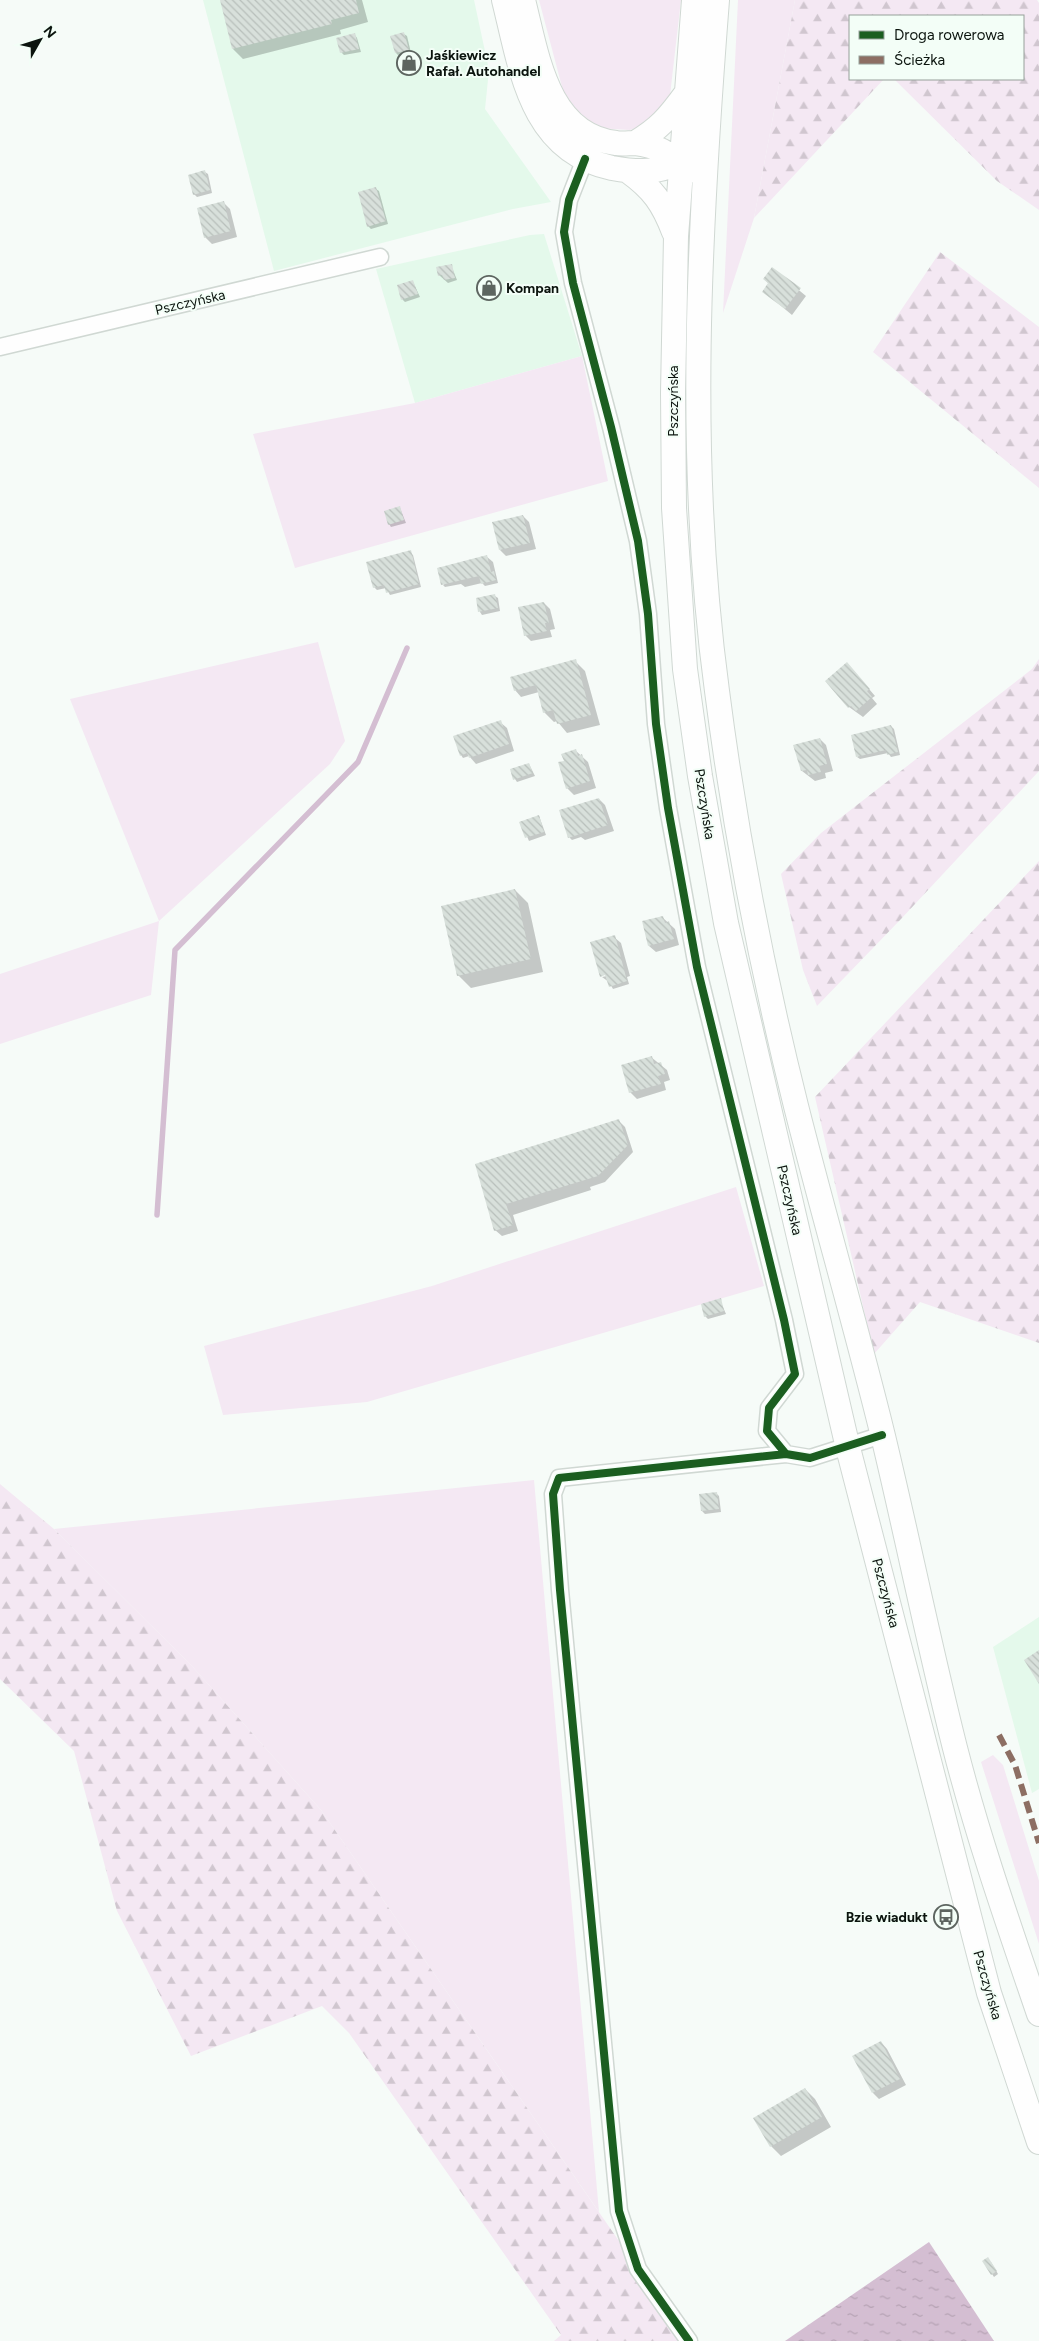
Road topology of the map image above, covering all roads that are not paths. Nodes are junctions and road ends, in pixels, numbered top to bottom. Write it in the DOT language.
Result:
graph roads {
  1 [pos="504,0"];
  2 [pos="523,0"];
  3 [pos="694,0"];
  4 [pos="718,0"];
  5 [pos="685,95"];
  6 [pos="635,143"];
  7 [pos="707,144"];
  8 [pos="585,159"];
  9 [pos="680,162"];
  10 [pos="628,171"];
  11 [pos="704,190"];
  12 [pos="676,236"];
  13 [pos="380,257"];
  14 [pos="0,347"];
  15 [pos="882,1435"];
  16 [pos="848,1448"];
  17 [pos="786,1454"];
  18 [pos="1039,2014"];
  19 [pos="1039,2142"];
  20 [pos="689,2341"];
  1 -- 8 [label="main road, Pszczyńska"];
  2 -- 6 [label="main road"];
  3 -- 5 [label="main road"];
  4 -- 7 [label="main road, Pszczyńska"];
  5 -- 6 [label="main road"];
  5 -- 9 [label="main road"];
  6 -- 9 [label="main road"];
  7 -- 9 [label="main road"];
  7 -- 11 [label="main road, Pszczyńska"];
  8 -- 10 [label="main road, Pszczyńska"];
  8 -- 17 [label="street"];
  9 -- 10 [label="main road, Pszczyńska"];
  9 -- 11 [label="main road"];
  9 -- 12 [label="main road, Pszczyńska"];
  10 -- 12 [label="main road, Pszczyńska"];
  11 -- 15 [label="main road, Pszczyńska"];
  12 -- 16 [label="main road, Pszczyńska"];
  13 -- 14 [label="street, Pszczyńska"];
  15 -- 16 [label="street"];
  15 -- 18 [label="main road, Pszczyńska"];
  16 -- 17 [label="street"];
  16 -- 19 [label="main road, Pszczyńska"];
  17 -- 20 [label="street"];
}
